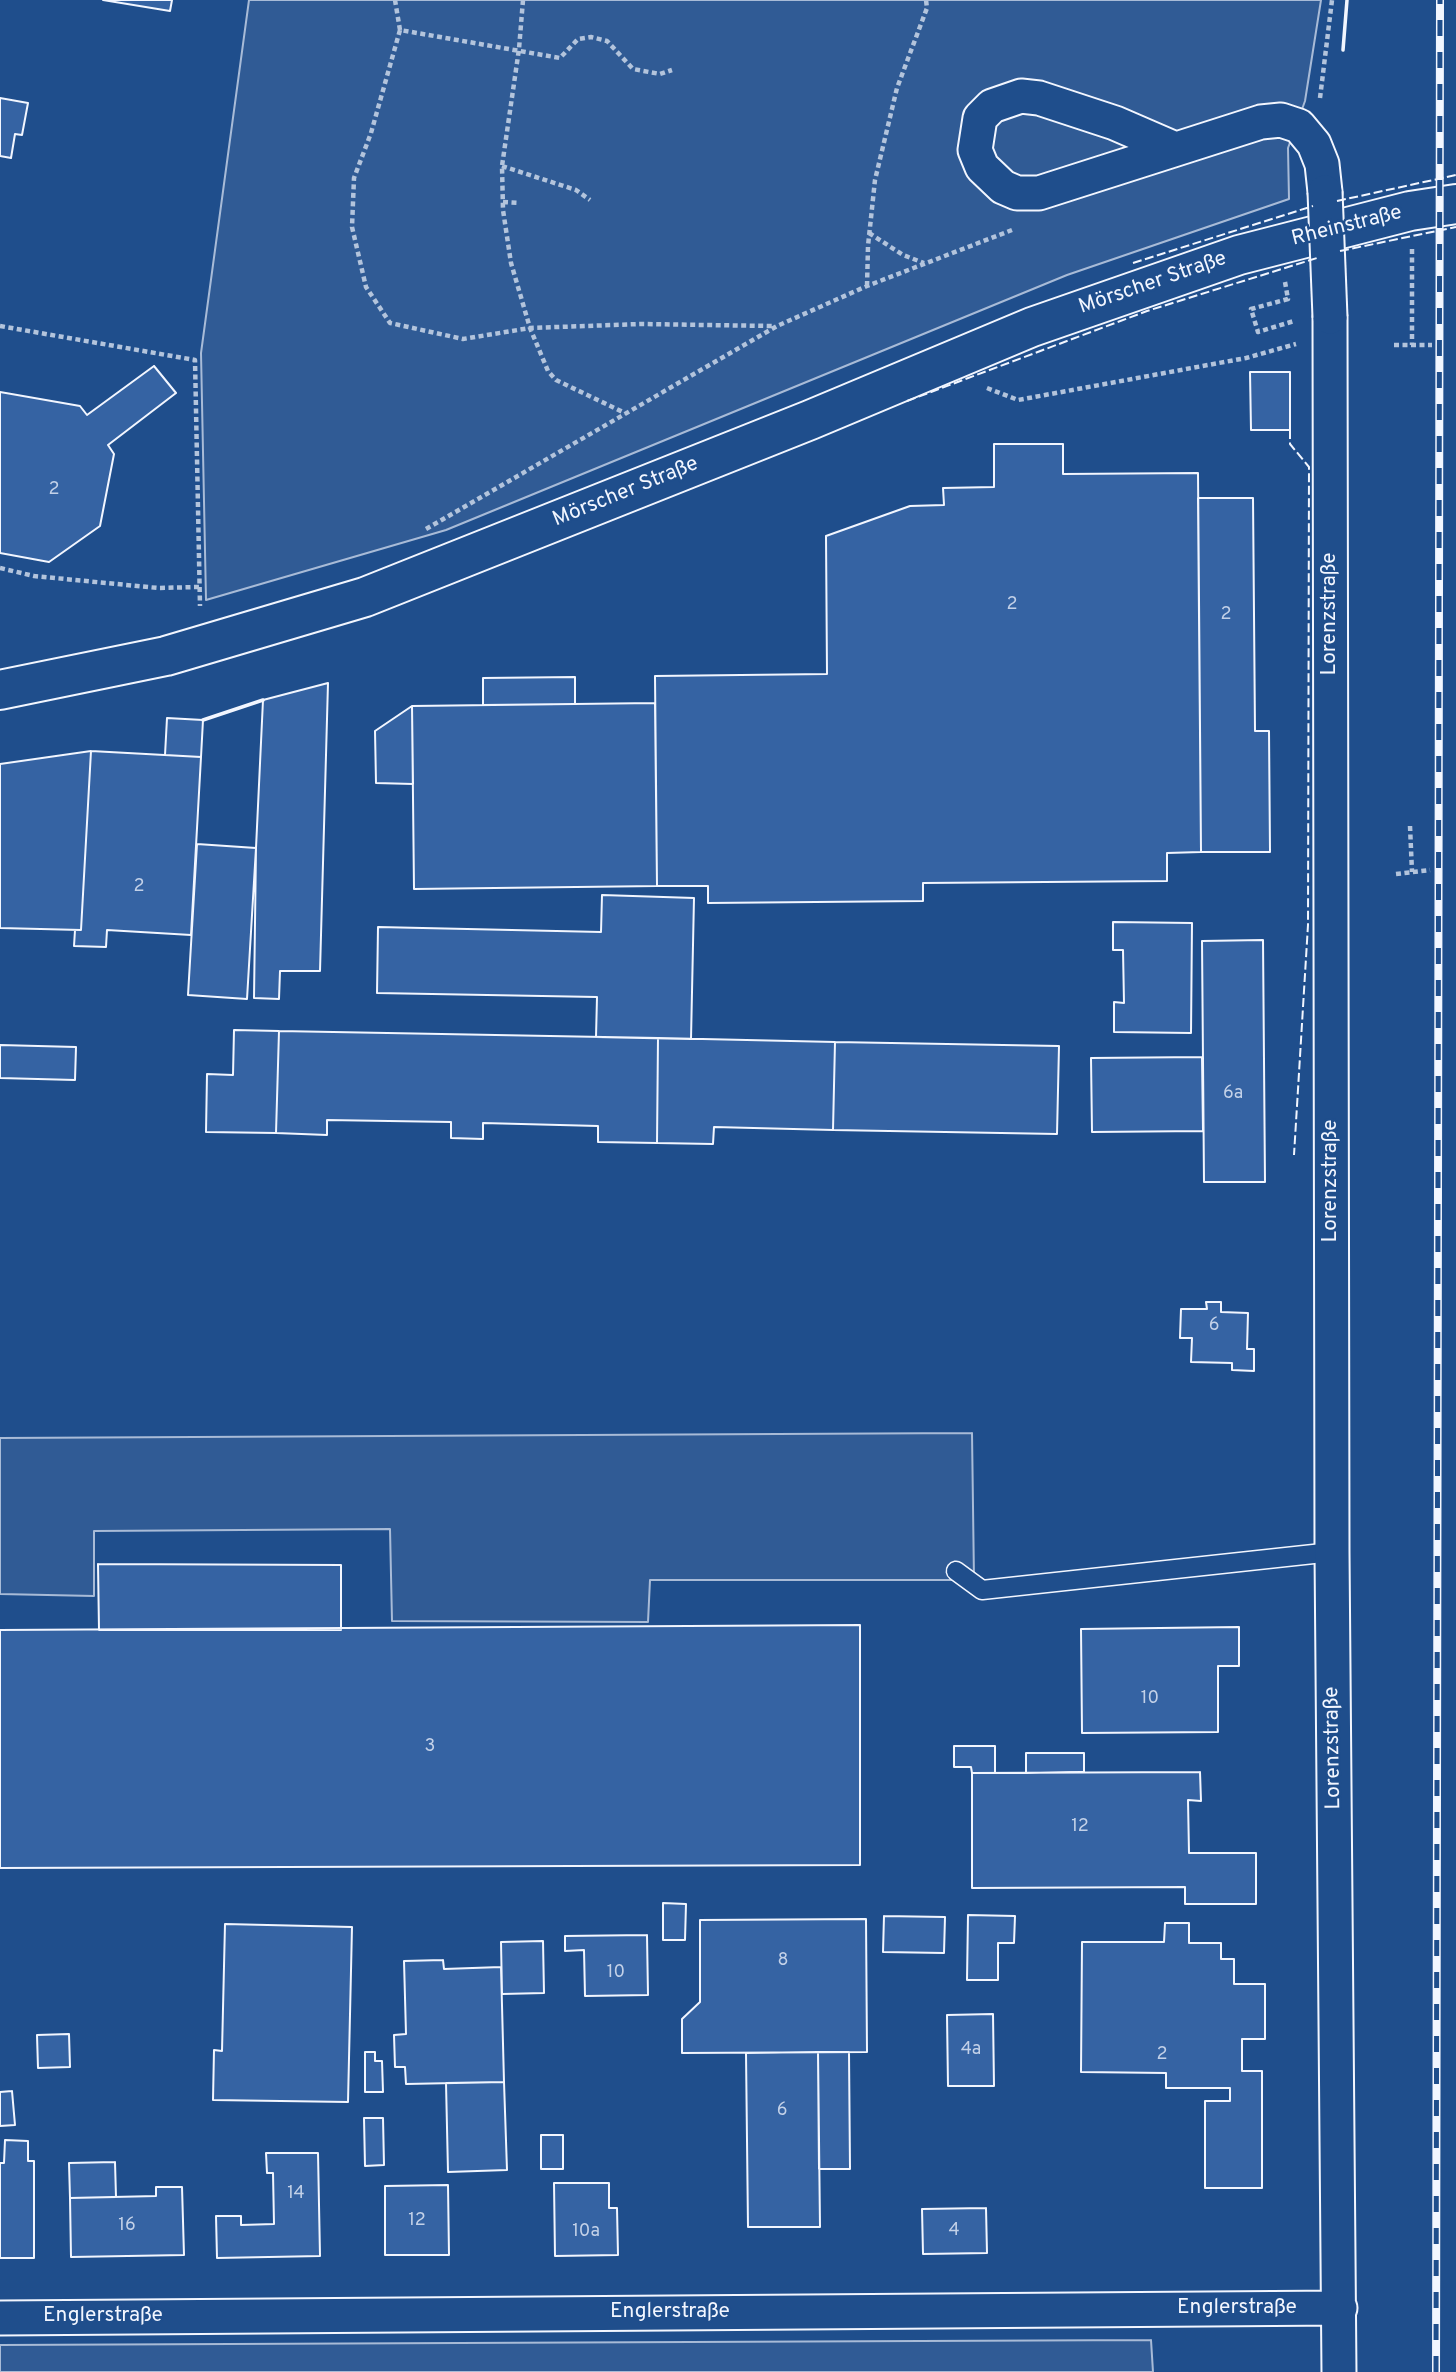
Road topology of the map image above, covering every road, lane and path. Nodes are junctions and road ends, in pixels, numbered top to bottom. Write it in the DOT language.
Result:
graph roads {
  1 [pos="395,0"];
  2 [pos="523,0"];
  3 [pos="926,0"];
  4 [pos="1332,0"];
  5 [pos="400,30"];
  6 [pos="519,49"];
  7 [pos="672,70"];
  8 [pos="1314,144"];
  9 [pos="1175,149"];
  10 [pos="502,166"];
  11 [pos="590,200"];
  12 [pos="503,202"];
  13 [pos="520,203"];
  14 [pos="1456,204"];
  15 [pos="1015,229"];
  16 [pos="869,233"];
  17 [pos="1239,255"];
  18 [pos="1411,258"];
  19 [pos="925,263"];
  20 [pos="1284,278"];
  21 [pos="867,286"];
  22 [pos="1320,324"];
  23 [pos="0,326"];
  24 [pos="777,326"];
  25 [pos="530,328"];
  26 [pos="1394,345"];
  27 [pos="1412,345"];
  28 [pos="1432,345"];
  29 [pos="976,384"];
  30 [pos="625,413"];
  31 [pos="417,534"];
  32 [pos="0,568"];
  33 [pos="199,587"];
  34 [pos="200,610"];
  35 [pos="0,691"];
  36 [pos="1410,826"];
  37 [pos="1430,870"];
  38 [pos="1412,872"];
  39 [pos="1396,874"];
  40 [pos="1332,1552"];
  41 [pos="956,1570"];
  42 [pos="1340,2308"];
  43 [pos="0,2318"];
  44 [pos="1339,2372"];
  1 -- 5 [label="path"];
  2 -- 6 [label="path"];
  3 -- 16 [label="path"];
  4 -- 8 [label="path"];
  5 -- 6 [label="path"];
  5 -- 25 [label="path"];
  6 -- 7 [label="path"];
  6 -- 10 [label="path"];
  8 -- 9 [label="street"];
  8 -- 22 [label="street, Lorenzstraße, bridge"];
  9 -- 9 [label="street"];
  10 -- 11 [label="path"];
  10 -- 12 [label="path"];
  12 -- 13 [label="path"];
  12 -- 25 [label="path"];
  14 -- 17 [label="main road, Rheinstraße"];
  15 -- 19 [label="path"];
  16 -- 19 [label="path"];
  16 -- 21 [label="path"];
  17 -- 35 [label="main road, Mörscher Straße"];
  18 -- 27 [label="path"];
  19 -- 21 [label="path"];
  20 -- 22 [label="path"];
  21 -- 24 [label="path"];
  22 -- 29 [label="path"];
  22 -- 40 [label="street, Lorenzstraße"];
  23 -- 33 [label="path"];
  24 -- 25 [label="path"];
  24 -- 30 [label="path"];
  25 -- 30 [label="path"];
  26 -- 27 [label="path"];
  27 -- 28 [label="path"];
  30 -- 31 [label="path"];
  32 -- 33 [label="path"];
  33 -- 34 [label="path"];
  36 -- 38 [label="path"];
  37 -- 38 [label="path"];
  38 -- 39 [label="path"];
  40 -- 41 [label="lane"];
  40 -- 42 [label="street, Lorenzstraße"];
  42 -- 43 [label="street, Englerstraße"];
  42 -- 44 [label="street, Lorenzstraße"];
}
